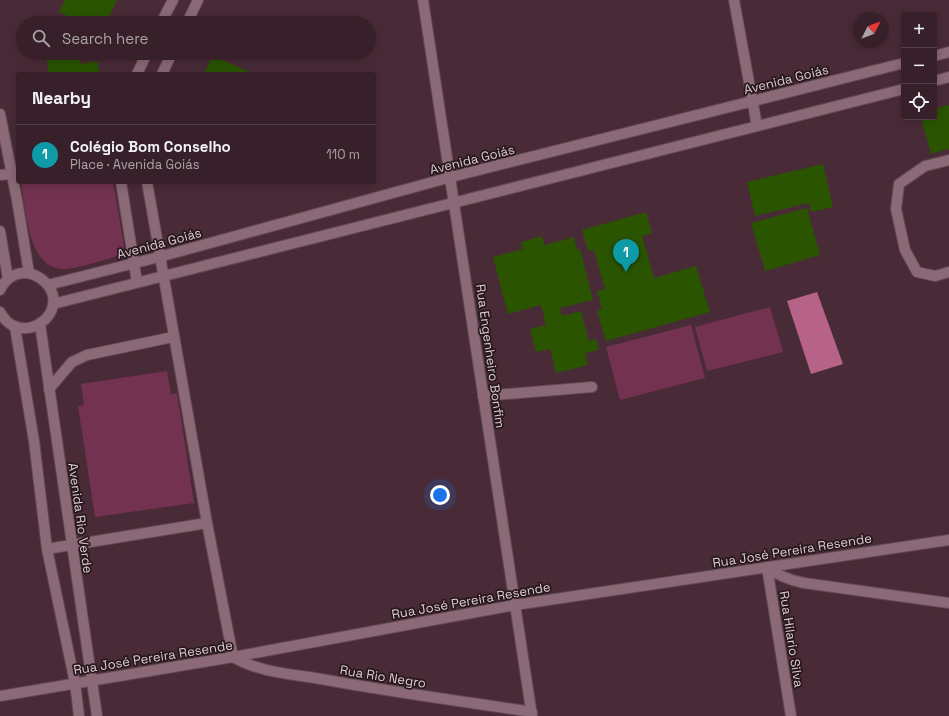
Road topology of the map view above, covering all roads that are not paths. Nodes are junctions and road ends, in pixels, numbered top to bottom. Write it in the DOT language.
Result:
graph roads {
  1 [pos="172,0"];
  2 [pos="198,0"];
  3 [pos="423,0"];
  4 [pos="734,0"];
  5 [pos="164,16"];
  6 [pos="190,16"];
  7 [pos="949,52"];
  8 [pos="937,55"];
  9 [pos="144,60"];
  10 [pos="169,60"];
  11 [pos="901,65"];
  12 [pos="138,72"];
  13 [pos="163,72"];
  14 [pos="949,77"];
  15 [pos="937,80"];
  16 [pos="901,89"];
  17 [pos="752,101"];
  18 [pos="0,114"];
  19 [pos="757,126"];
  20 [pos="949,160"];
  21 [pos="15,173"];
  22 [pos="0,175"];
  23 [pos="451,177"];
  24 [pos="17,184"];
  25 [pos="121,184"];
  26 [pos="147,184"];
  27 [pos="455,201"];
  28 [pos="0,231"];
  29 [pos="159,257"];
  30 [pos="133,264"];
  31 [pos="949,272"];
  32 [pos="29,273"];
  33 [pos="162,276"];
  34 [pos="8,279"];
  35 [pos="137,282"];
  36 [pos="48,285"];
  37 [pos="0,290"];
  38 [pos="53,304"];
  39 [pos="1,315"];
  40 [pos="40,324"];
  41 [pos="15,327"];
  42 [pos="173,337"];
  43 [pos="592,387"];
  44 [pos="49,389"];
  45 [pos="483,396"];
  46 [pos="207,523"];
  47 [pos="949,540"];
  48 [pos="72,545"];
  49 [pos="47,549"];
  50 [pos="767,567"];
  51 [pos="949,603"];
  52 [pos="515,605"];
  53 [pos="232,657"];
  54 [pos="91,680"];
  55 [pos="75,683"];
  56 [pos="0,696"];
  57 [pos="532,714"];
  58 [pos="79,716"];
  59 [pos="97,716"];
  60 [pos="791,716"];
  1 -- 5 [label="street"];
  2 -- 6 [label="street"];
  3 -- 23 [label="street, Rua Engenheiro Bonfim"];
  4 -- 17 [label="street"];
  7 -- 8 [label="street"];
  9 -- 12 [label="street"];
  10 -- 13 [label="street"];
  11 -- 17 [label="street, Avenida Goiás"];
  14 -- 15 [label="street"];
  16 -- 19 [label="street"];
  17 -- 19 [label="street"];
  17 -- 23 [label="street, Avenida Goiás"];
  18 -- 21 [label="street"];
  19 -- 27 [label="street"];
  20 -- 31 [label="street"];
  21 -- 22 [label="street"];
  23 -- 27 [label="street, Rua Engenheiro Bonfim"];
  23 -- 29 [label="street, Avenida Goiás"];
  24 -- 32 [label="street"];
  25 -- 30 [label="street"];
  26 -- 29 [label="street"];
  27 -- 33 [label="street"];
  27 -- 45 [label="street, Rua Engenheiro Bonfim"];
  28 -- 34 [label="street"];
  29 -- 30 [label="street, Avenida Goiás"];
  29 -- 33 [label="street"];
  30 -- 35 [label="street"];
  30 -- 36 [label="street, Avenida Goiás"];
  32 -- 34 [label="street"];
  32 -- 36 [label="street"];
  33 -- 35 [label="street"];
  33 -- 42 [label="street"];
  34 -- 37 [label="street"];
  35 -- 38 [label="street"];
  36 -- 38 [label="street"];
  38 -- 40 [label="street"];
  39 -- 41 [label="street"];
  40 -- 41 [label="street"];
  40 -- 44 [label="street, Avenida Rio Verde"];
  41 -- 49 [label="street"];
  42 -- 44 [label="street"];
  42 -- 46 [label="street"];
  43 -- 45 [label="street"];
  44 -- 48 [label="street, Avenida Rio Verde"];
  45 -- 52 [label="street, Rua Engenheiro Bonfim"];
  46 -- 48 [label="street"];
  46 -- 53 [label="street"];
  47 -- 50 [label="street, Rua José Pereira Resende"];
  48 -- 49 [label="street"];
  48 -- 54 [label="street, Avenida Rio Verde"];
  49 -- 55 [label="street"];
  50 -- 51 [label="street"];
  50 -- 52 [label="street, Rua José Pereira Resende"];
  50 -- 60 [label="street, Rua Hilario Silva"];
  52 -- 53 [label="street, Rua José Pereira Resende"];
  52 -- 57 [label="street, Rua Engenheiro Bonfim"];
  53 -- 54 [label="street, Rua José Pereira Resende"];
  53 -- 57 [label="street, Rua Rio Negro"];
  54 -- 55 [label="street, Rua José Pereira Resende"];
  54 -- 59 [label="street, Avenida Rio Verde"];
  55 -- 56 [label="street, Rua José Pereira Resende"];
  55 -- 58 [label="street"];
}
